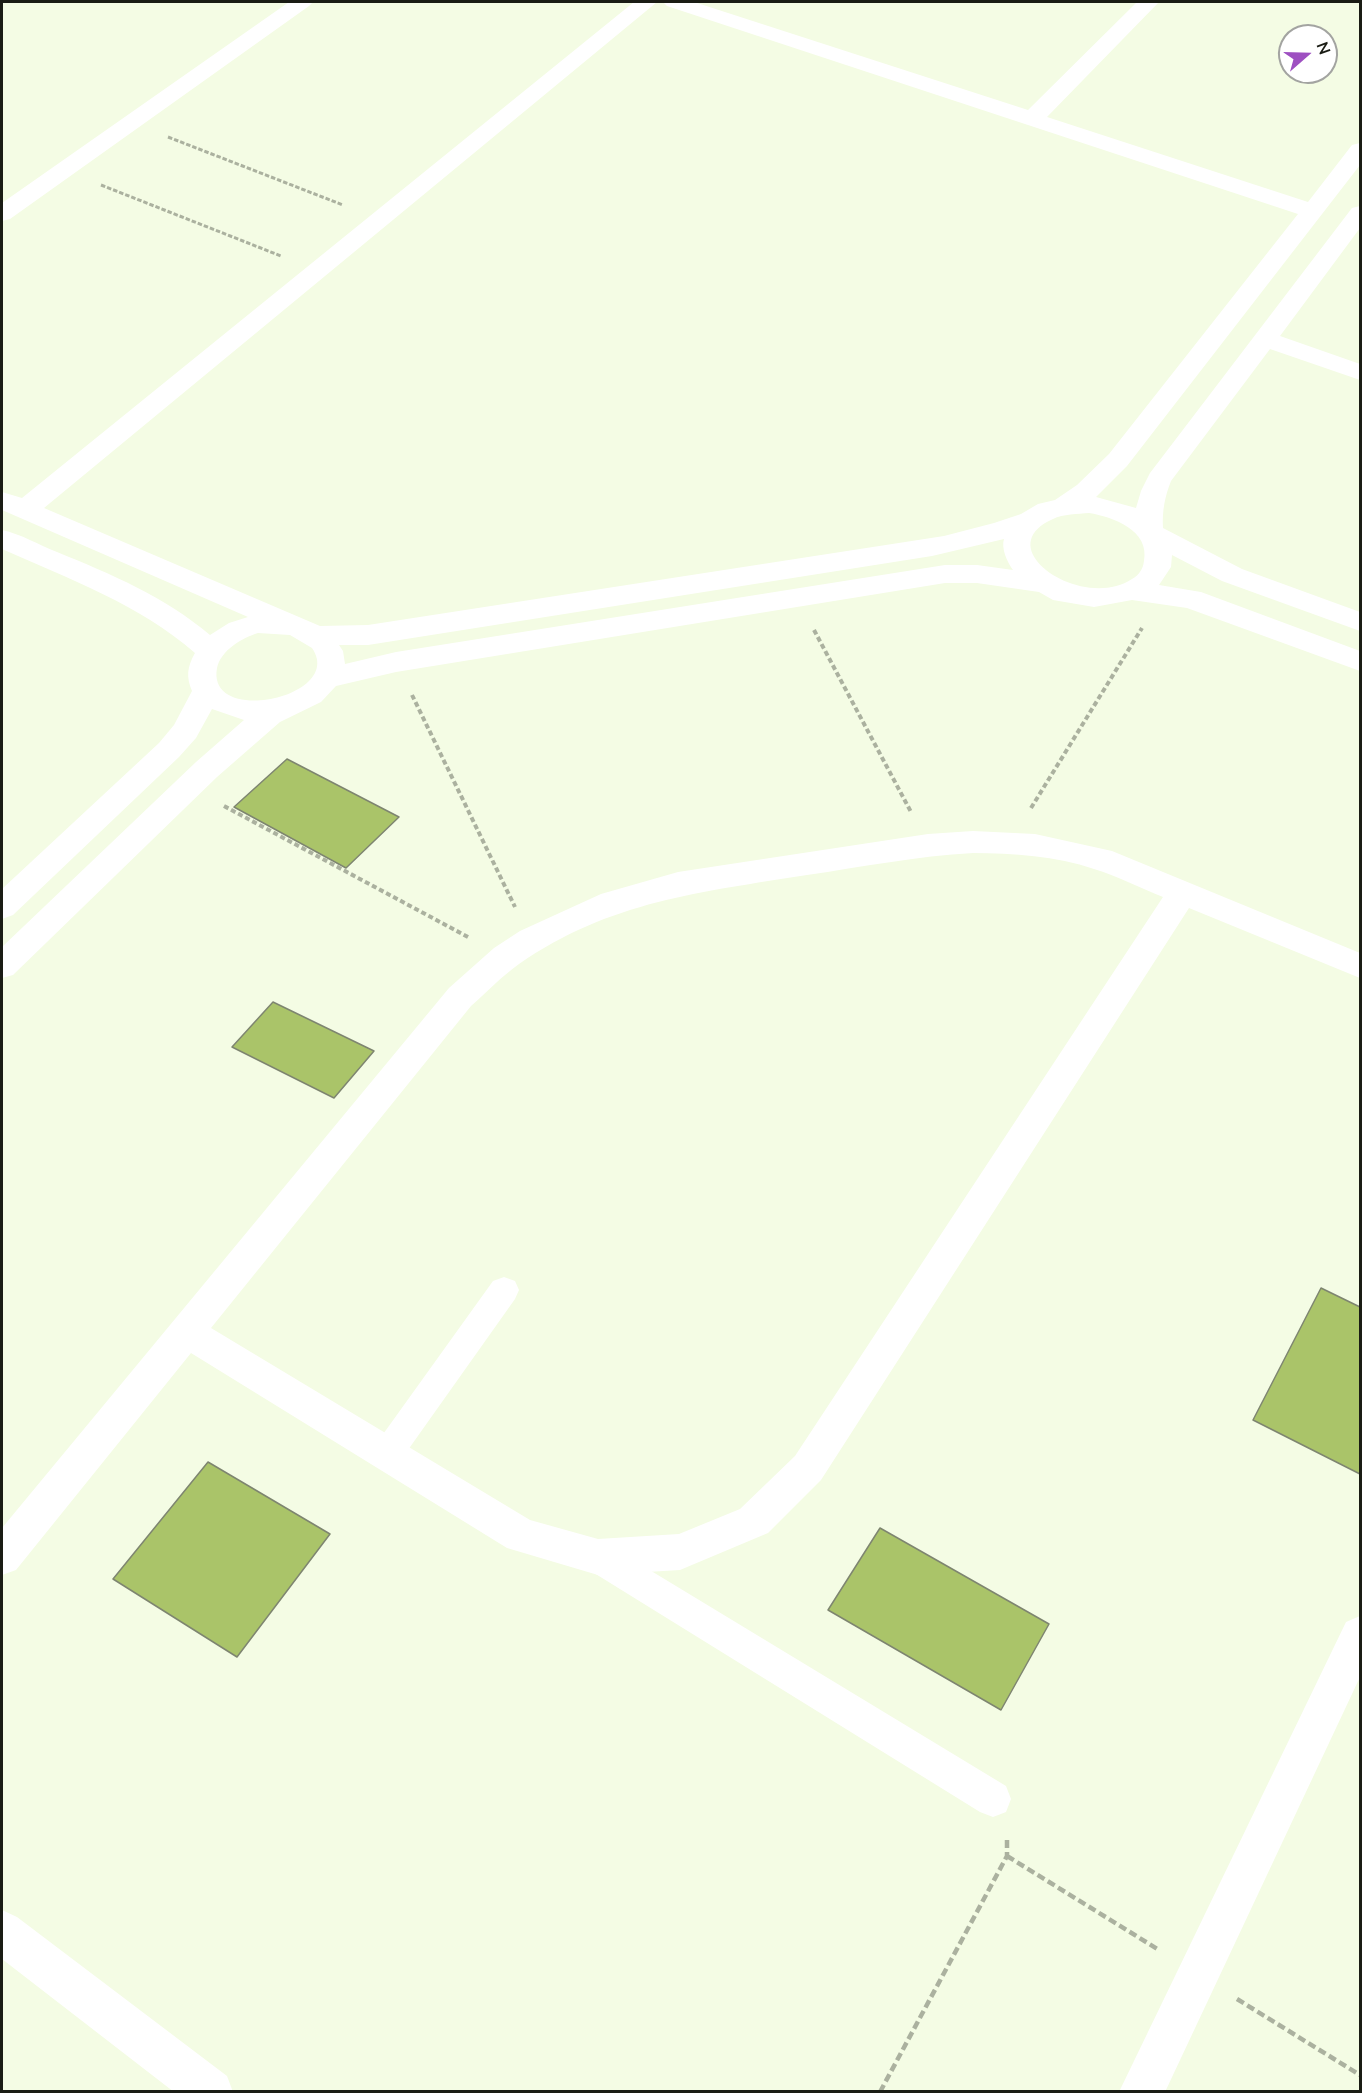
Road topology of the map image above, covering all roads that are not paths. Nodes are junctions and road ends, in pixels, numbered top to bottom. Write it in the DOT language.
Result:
graph roads {
  1 [pos="302,2"];
  2 [pos="646,2"];
  3 [pos="674,2"];
  4 [pos="1149,2"];
  5 [pos="1032,119"];
  6 [pos="1360,150"];
  7 [pos="1312,211"];
  8 [pos="1360,213"];
  9 [pos="2,214"];
  10 [pos="1265,339"];
  11 [pos="1360,372"];
  12 [pos="1065,504"];
  13 [pos="13,505"];
  14 [pos="1027,521"];
  15 [pos="1150,532"];
  16 [pos="2,539"];
  17 [pos="1040,583"];
  18 [pos="1132,591"];
  19 [pos="1360,622"];
  20 [pos="308,632"];
  21 [pos="209,650"];
  22 [pos="1360,661"];
  23 [pos="326,678"];
  24 [pos="207,690"];
  25 [pos="276,710"];
  26 [pos="1183,892"];
  27 [pos="2,908"];
  28 [pos="2,966"];
  29 [pos="1360,966"];
  30 [pos="504,1290"];
  31 [pos="186,1331"];
  32 [pos="387,1454"];
  33 [pos="2,1557"];
  34 [pos="598,1557"];
  35 [pos="1360,1635"];
  36 [pos="993,1798"];
  37 [pos="2,1932"];
  38 [pos="211,2091"];
  39 [pos="1141,2091"];
  1 -- 9 [label="street"];
  2 -- 13 [label="street"];
  3 -- 5 [label="street"];
  4 -- 5 [label="street"];
  5 -- 7 [label="street"];
  6 -- 7 [label="street"];
  7 -- 12 [label="street"];
  8 -- 10 [label="street"];
  10 -- 11 [label="street"];
  10 -- 15 [label="street"];
  12 -- 14 [label="street"];
  12 -- 15 [label="street"];
  13 -- 20 [label="street"];
  14 -- 17 [label="street"];
  14 -- 20 [label="street"];
  15 -- 18 [label="street"];
  15 -- 19 [label="street"];
  16 -- 21 [label="street"];
  17 -- 18 [label="street"];
  17 -- 23 [label="street"];
  18 -- 22 [label="street"];
  20 -- 21 [label="street"];
  20 -- 23 [label="street"];
  21 -- 24 [label="street"];
  23 -- 25 [label="street"];
  24 -- 25 [label="street"];
  24 -- 27 [label="street"];
  25 -- 28 [label="street"];
  26 -- 29 [label="street"];
  26 -- 31 [label="street"];
  26 -- 34 [label="street"];
  30 -- 32 [label="lane"];
  31 -- 32 [label="street"];
  31 -- 33 [label="street"];
  32 -- 34 [label="street"];
  34 -- 36 [label="lane"];
  35 -- 39 [label="street"];
  37 -- 38 [label="street"];
}
